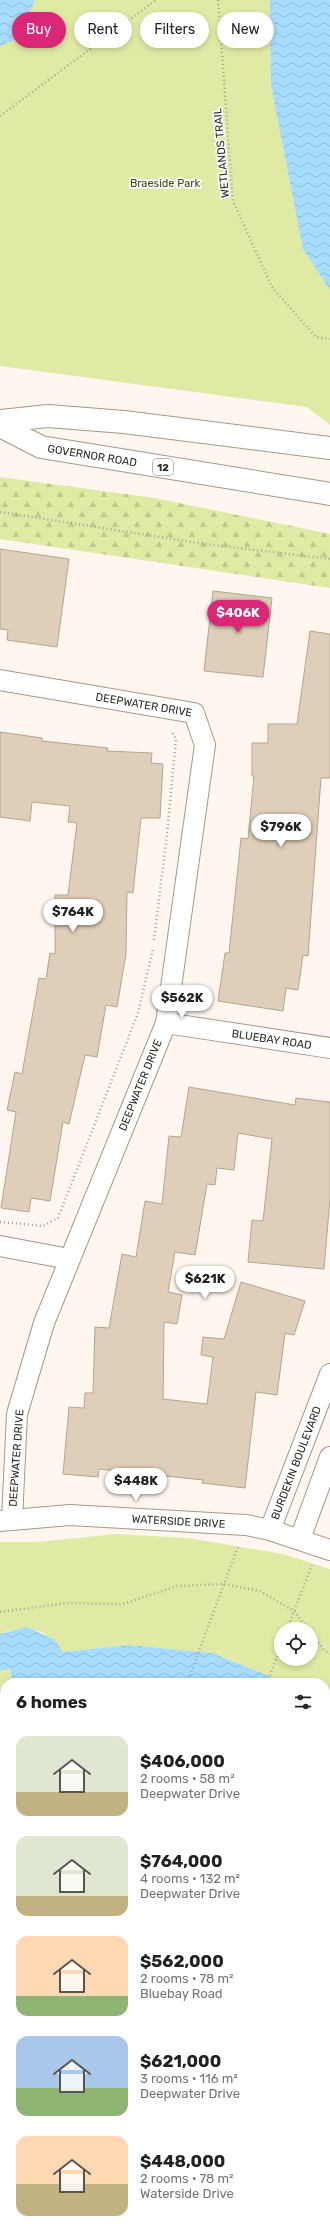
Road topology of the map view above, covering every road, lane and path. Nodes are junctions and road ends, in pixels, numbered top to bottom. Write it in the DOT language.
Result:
graph roads {
  1 [pos="156,0"];
  2 [pos="218,0"];
  3 [pos="0,116"];
  4 [pos="330,339"];
  5 [pos="0,421"];
  6 [pos="0,426"];
  7 [pos="330,448"];
  8 [pos="330,494"];
  9 [pos="0,512"];
  10 [pos="330,560"];
  11 [pos="0,680"];
  12 [pos="171,730"];
  13 [pos="166,1023"];
  14 [pos="330,1048"];
  15 [pos="0,1222"];
  16 [pos="0,1246"];
  17 [pos="69,1259"];
  18 [pos="330,1374"];
  19 [pos="330,1457"];
  20 [pos="6,1520"];
  21 [pos="246,1525"];
  22 [pos="270,1530"];
  23 [pos="300,1539"];
  24 [pos="325,1548"];
  25 [pos="223,1584"];
  26 [pos="294,1611"];
  27 [pos="0,1612"];
  28 [pos="290,1622"];
  29 [pos="303,1622"];
  30 [pos="318,1642"];
  31 [pos="330,1654"];
  32 [pos="274,1664"];
  33 [pos="189,1678"];
  34 [pos="269,1678"];
  1 -- 3 [label="path"];
  2 -- 4 [label="path, WETLANDS TRAIL"];
  5 -- 7 [label="main road"];
  6 -- 8 [label="main road, GOVERNOR ROAD / 12"];
  9 -- 10 [label="path"];
  11 -- 13 [label="street, DEEPWATER DRIVE"];
  12 -- 15 [label="path"];
  13 -- 14 [label="street, BLUEBAY ROAD"];
  13 -- 17 [label="street, DEEPWATER DRIVE"];
  16 -- 17 [label="street"];
  17 -- 20 [label="street, DEEPWATER DRIVE"];
  18 -- 22 [label="street, BURDEKIN BOULEVARD"];
  19 -- 23 [label="street"];
  20 -- 21 [label="street, WATERSIDE DRIVE"];
  21 -- 22 [label="street, WATERSIDE DRIVE"];
  21 -- 25 [label="path"];
  22 -- 23 [label="street, WATERSIDE DRIVE"];
  23 -- 24 [label="street, WATERSIDE DRIVE"];
  24 -- 26 [label="path"];
  25 -- 26 [label="path"];
  25 -- 27 [label="path"];
  25 -- 33 [label="path"];
  26 -- 28 [label="path"];
  26 -- 29 [label="path"];
  30 -- 31 [label="path"];
  32 -- 34 [label="path"];
}
